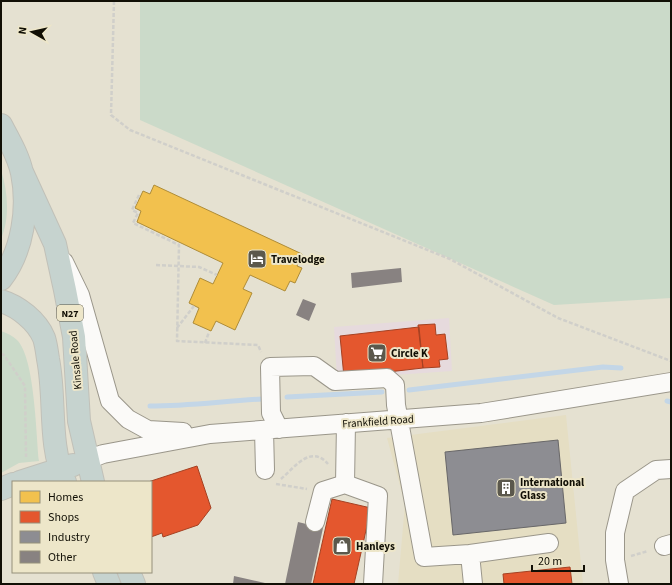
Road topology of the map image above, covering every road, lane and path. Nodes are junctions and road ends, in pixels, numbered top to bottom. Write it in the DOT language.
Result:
graph roads {
  1 [pos="114,1"];
  2 [pos="1,125"];
  3 [pos="22,172"];
  4 [pos="139,195"];
  5 [pos="55,244"];
  6 [pos="156,265"];
  7 [pos="179,266"];
  8 [pos="217,275"];
  9 [pos="1,279"];
  10 [pos="1,301"];
  11 [pos="194,306"];
  12 [pos="177,329"];
  13 [pos="209,332"];
  14 [pos="205,342"];
  15 [pos="1,354"];
  16 [pos="264,357"];
  17 [pos="671,361"];
  18 [pos="671,382"];
  19 [pos="400,419"];
  20 [pos="346,423"];
  21 [pos="272,430"];
  22 [pos="210,434"];
  23 [pos="26,457"];
  24 [pos="87,460"];
  25 [pos="671,469"];
  26 [pos="265,470"];
  27 [pos="62,476"];
  28 [pos="27,481"];
  29 [pos="93,481"];
  30 [pos="12,484"];
  31 [pos="334,487"];
  32 [pos="1,489"];
  33 [pos="315,522"];
  34 [pos="549,543"];
  35 [pos="667,545"];
  36 [pos="470,554"];
  37 [pos="615,560"];
  38 [pos="104,573"];
  39 [pos="129,573"];
  40 [pos="110,584"];
  41 [pos="134,584"];
  42 [pos="373,584"];
  43 [pos="474,584"];
  44 [pos="618,584"];
  1 -- 17 [label="path"];
  2 -- 3 [label="highway, N27"];
  3 -- 5 [label="highway, Kinsale Road / N27"];
  3 -- 9 [label="highway, N27"];
  4 -- 7 [label="path"];
  5 -- 22 [label="street"];
  5 -- 24 [label="highway, Kinsale Road / N27"];
  6 -- 7 [label="path"];
  7 -- 8 [label="path"];
  7 -- 12 [label="path"];
  10 -- 27 [label="highway"];
  11 -- 12 [label="path"];
  12 -- 14 [label="path"];
  13 -- 14 [label="path"];
  14 -- 16 [label="path"];
  15 -- 23 [label="path"];
  18 -- 19 [label="street, Frankfield Road"];
  19 -- 20 [label="street, Frankfield Road"];
  19 -- 21 [label="street"];
  19 -- 36 [label="street"];
  20 -- 21 [label="street, Frankfield Road"];
  20 -- 31 [label="street"];
  21 -- 22 [label="street, Frankfield Road"];
  21 -- 26 [label="street"];
  22 -- 24 [label="street, Frankfield Road"];
  24 -- 27 [label="highway"];
  24 -- 29 [label="highway, Kinsale Road / N27"];
  25 -- 37 [label="street"];
  27 -- 28 [label="highway"];
  30 -- 32 [label="highway"];
  31 -- 31 [label="path"];
  31 -- 33 [label="street"];
  31 -- 42 [label="street"];
  34 -- 36 [label="street"];
  35 -- 37 [label="path"];
  36 -- 43 [label="street"];
  37 -- 44 [label="street"];
  38 -- 40 [label="highway"];
  39 -- 41 [label="highway"];
}
